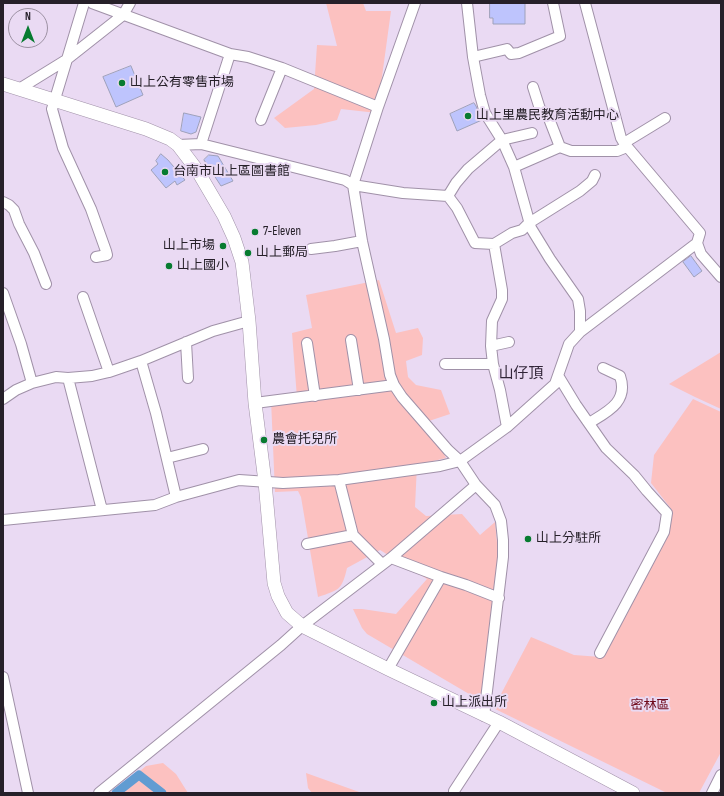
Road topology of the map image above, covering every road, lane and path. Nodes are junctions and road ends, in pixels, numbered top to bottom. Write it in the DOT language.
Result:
graph roads {
  1 [pos="84,3"];
  2 [pos="92,3"];
  3 [pos="130,3"];
  4 [pos="415,3"];
  5 [pos="467,3"];
  6 [pos="553,3"];
  7 [pos="585,3"];
  8 [pos="123,15"];
  9 [pos="230,54"];
  10 [pos="473,57"];
  11 [pos="66,60"];
  12 [pos="282,68"];
  13 [pos="3,84"];
  14 [pos="533,87"];
  15 [pos="19,89"];
  16 [pos="54,100"];
  17 [pos="378,107"];
  18 [pos="665,118"];
  19 [pos="261,120"];
  20 [pos="532,133"];
  21 [pos="502,140"];
  22 [pos="201,144"];
  23 [pos="178,145"];
  24 [pos="625,145"];
  25 [pos="560,147"];
  26 [pos="514,167"];
  27 [pos="595,175"];
  28 [pos="353,185"];
  29 [pos="448,196"];
  30 [pos="3,202"];
  31 [pos="529,223"];
  32 [pos="362,241"];
  33 [pos="697,242"];
  34 [pos="494,244"];
  35 [pos="311,249"];
  36 [pos="96,257"];
  37 [pos="721,269"];
  38 [pos="721,278"];
  39 [pos="46,284"];
  40 [pos="3,293"];
  41 [pos="83,297"];
  42 [pos="249,321"];
  43 [pos="580,332"];
  44 [pos="351,340"];
  45 [pos="186,342"];
  46 [pos="509,342"];
  47 [pos="307,343"];
  48 [pos="491,346"];
  49 [pos="141,361"];
  50 [pos="445,364"];
  51 [pos="493,364"];
  52 [pos="603,368"];
  53 [pos="109,372"];
  54 [pos="559,377"];
  55 [pos="68,378"];
  56 [pos="188,378"];
  57 [pos="32,383"];
  58 [pos="394,385"];
  59 [pos="359,390"];
  60 [pos="315,396"];
  61 [pos="3,399"];
  62 [pos="255,403"];
  63 [pos="589,423"];
  64 [pos="507,427"];
  65 [pos="203,449"];
  66 [pos="167,458"];
  67 [pos="460,461"];
  68 [pos="339,480"];
  69 [pos="265,482"];
  70 [pos="476,485"];
  71 [pos="176,497"];
  72 [pos="102,510"];
  73 [pos="3,520"];
  74 [pos="353,534"];
  75 [pos="307,544"];
  76 [pos="391,558"];
  77 [pos="382,564"];
  78 [pos="441,578"];
  79 [pos="499,598"];
  80 [pos="302,626"];
  81 [pos="600,653"];
  82 [pos="388,669"];
  83 [pos="3,677"];
  84 [pos="484,716"];
  85 [pos="498,722"];
  86 [pos="721,775"];
  87 [pos="454,791"];
  88 [pos="28,793"];
  89 [pos="99,793"];
  90 [pos="633,793"];
  91 [pos="712,793"];
  1 -- 11 [label="street"];
  2 -- 8 [label="street"];
  3 -- 8 [label="street"];
  4 -- 17 [label="street"];
  5 -- 10 [label="street"];
  6 -- 10 [label="street"];
  7 -- 24 [label="street"];
  8 -- 9 [label="street"];
  8 -- 11 [label="street"];
  9 -- 12 [label="street"];
  9 -- 22 [label="street"];
  10 -- 21 [label="street"];
  11 -- 15 [label="street"];
  11 -- 16 [label="street"];
  12 -- 17 [label="street"];
  12 -- 19 [label="street"];
  13 -- 15 [label="main road"];
  14 -- 25 [label="street"];
  15 -- 16 [label="main road"];
  16 -- 23 [label="main road"];
  16 -- 36 [label="street"];
  17 -- 28 [label="street"];
  18 -- 24 [label="street"];
  20 -- 21 [label="street"];
  21 -- 26 [label="street"];
  21 -- 29 [label="street"];
  22 -- 23 [label="street"];
  22 -- 28 [label="street"];
  23 -- 42 [label="main road"];
  24 -- 25 [label="street"];
  24 -- 33 [label="street"];
  25 -- 26 [label="street"];
  26 -- 31 [label="street"];
  27 -- 31 [label="street"];
  28 -- 29 [label="street"];
  28 -- 32 [label="street"];
  29 -- 34 [label="street"];
  30 -- 39 [label="street"];
  31 -- 34 [label="street"];
  31 -- 43 [label="street"];
  32 -- 35 [label="street"];
  32 -- 58 [label="street"];
  33 -- 37 [label="street"];
  33 -- 38 [label="street"];
  33 -- 43 [label="street"];
  34 -- 48 [label="street"];
  40 -- 57 [label="street"];
  41 -- 53 [label="street"];
  42 -- 45 [label="street"];
  42 -- 62 [label="main road"];
  43 -- 54 [label="street"];
  44 -- 59 [label="street"];
  45 -- 49 [label="street"];
  45 -- 56 [label="street"];
  46 -- 48 [label="street"];
  47 -- 60 [label="street"];
  48 -- 51 [label="street"];
  49 -- 53 [label="street"];
  49 -- 66 [label="street"];
  50 -- 51 [label="street"];
  51 -- 64 [label="street"];
  52 -- 63 [label="street"];
  53 -- 55 [label="street"];
  54 -- 63 [label="street"];
  54 -- 64 [label="street"];
  55 -- 57 [label="street"];
  55 -- 72 [label="street"];
  57 -- 61 [label="street"];
  58 -- 59 [label="street"];
  58 -- 67 [label="street"];
  59 -- 60 [label="street"];
  60 -- 62 [label="street"];
  62 -- 69 [label="main road"];
  63 -- 81 [label="street"];
  64 -- 67 [label="street"];
  65 -- 66 [label="street"];
  66 -- 71 [label="street"];
  67 -- 68 [label="street"];
  67 -- 70 [label="street"];
  68 -- 69 [label="street"];
  68 -- 74 [label="street"];
  69 -- 71 [label="street"];
  69 -- 80 [label="main road"];
  70 -- 76 [label="street"];
  70 -- 79 [label="street"];
  71 -- 72 [label="street"];
  72 -- 73 [label="street"];
  74 -- 75 [label="street"];
  74 -- 77 [label="street"];
  76 -- 77 [label="street"];
  76 -- 78 [label="street"];
  77 -- 80 [label="street"];
  78 -- 79 [label="street"];
  78 -- 82 [label="street"];
  79 -- 84 [label="street"];
  80 -- 82 [label="main road"];
  80 -- 89 [label="street"];
  82 -- 84 [label="main road"];
  83 -- 88 [label="street"];
  84 -- 85 [label="main road"];
  85 -- 87 [label="street"];
  85 -- 90 [label="main road"];
  86 -- 91 [label="street"];
}
